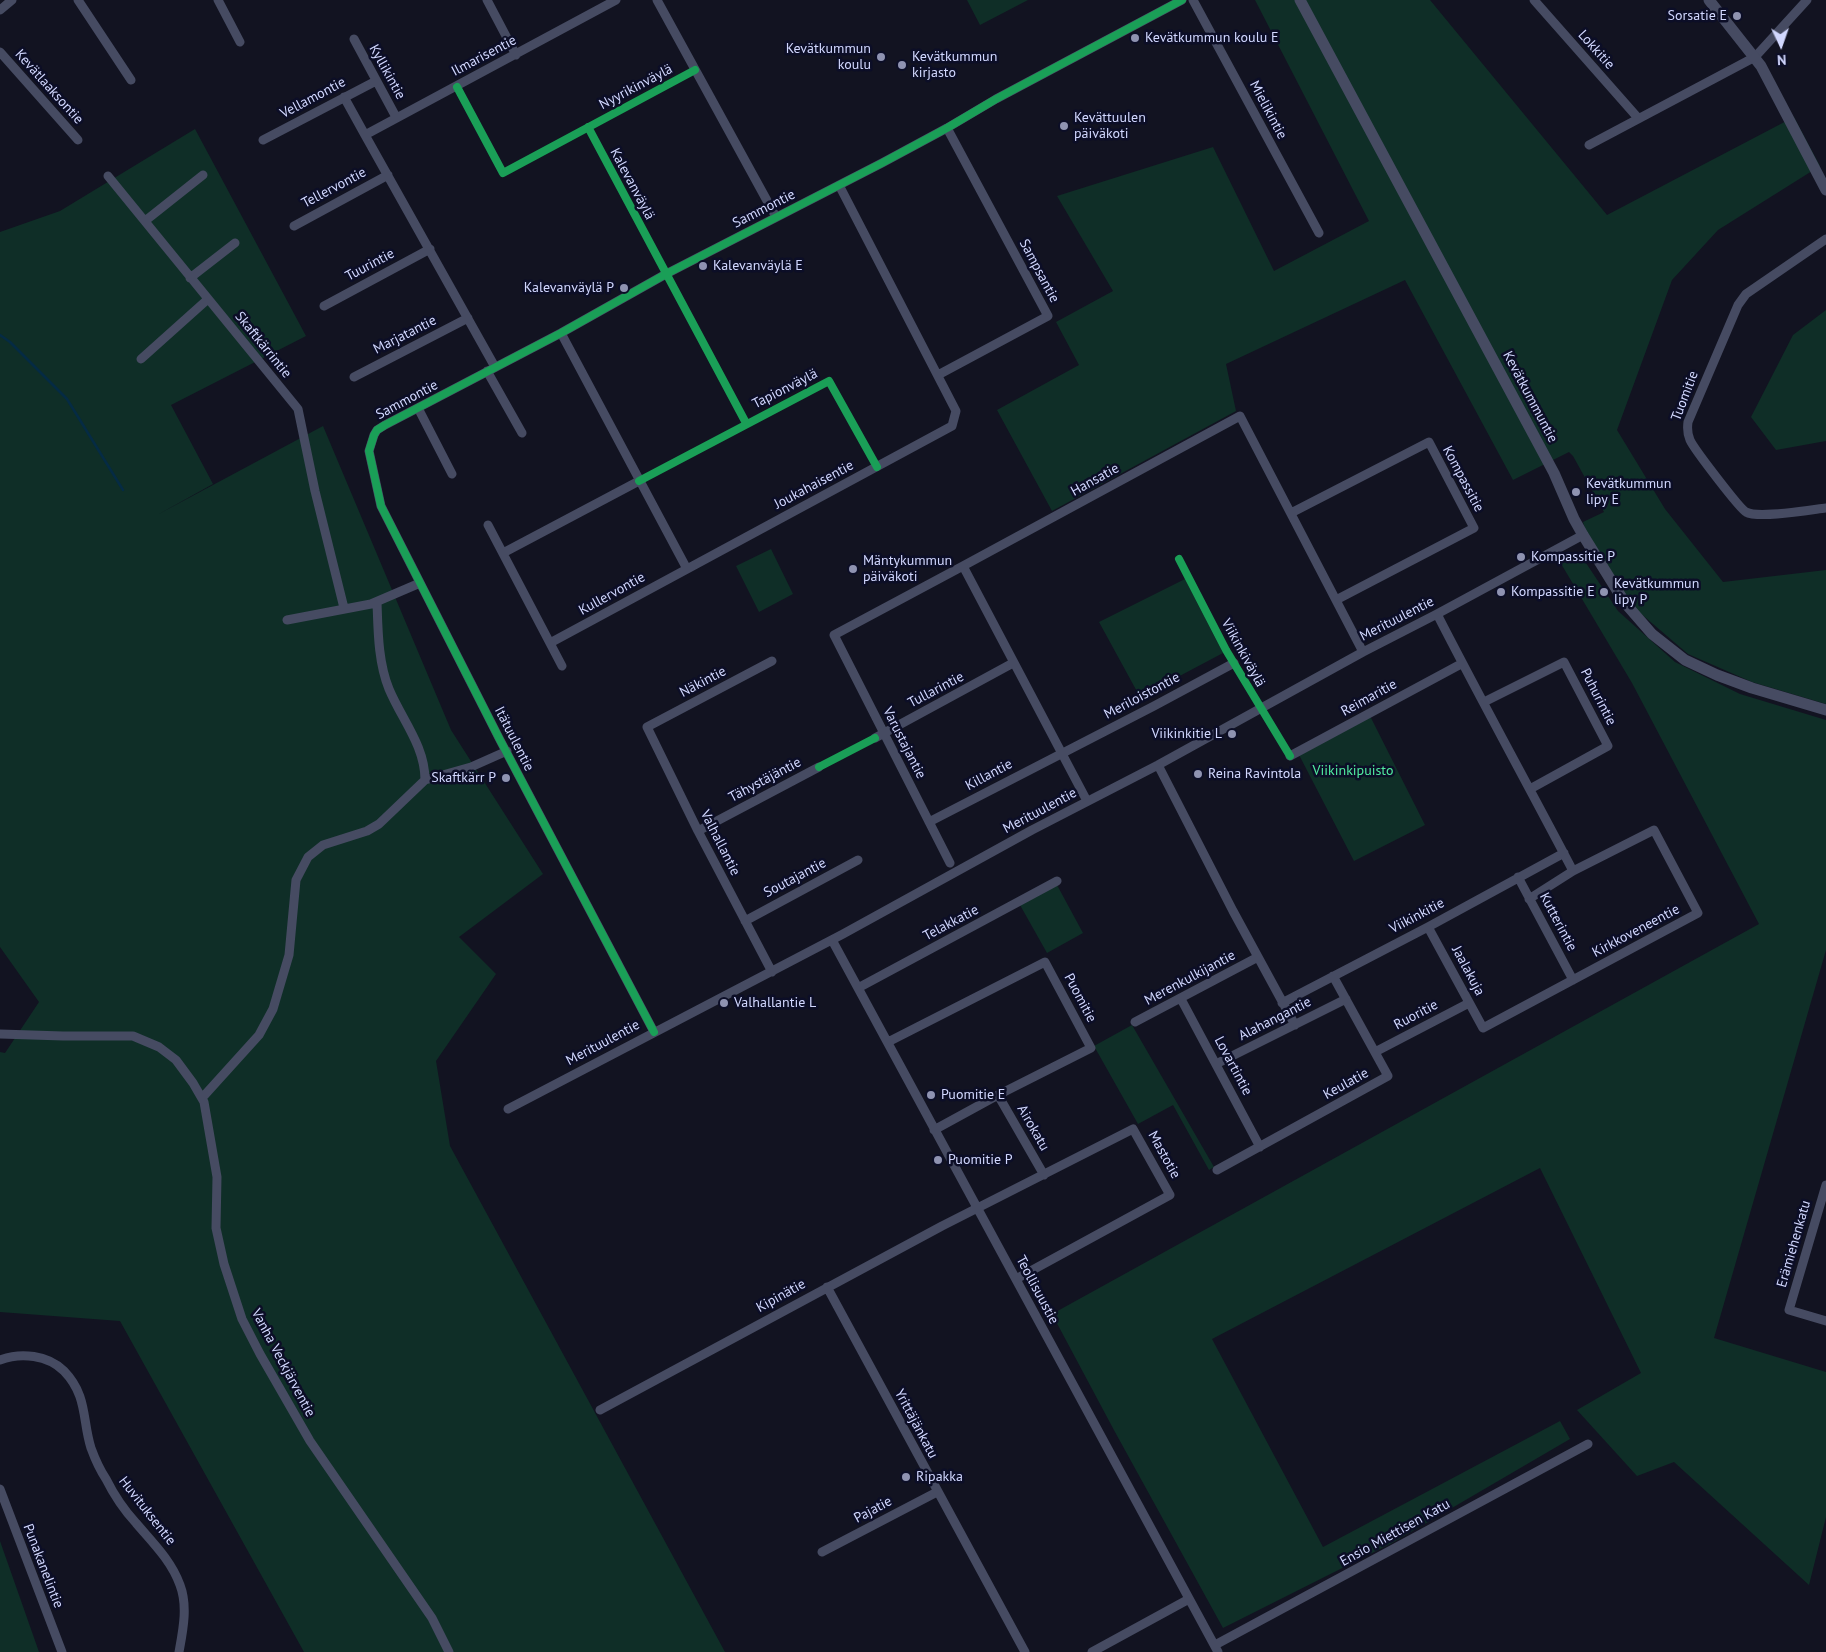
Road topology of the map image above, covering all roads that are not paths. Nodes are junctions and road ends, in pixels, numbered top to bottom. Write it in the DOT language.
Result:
graph roads {
  1 [pos="12,0"];
  2 [pos="78,0"];
  3 [pos="218,0"];
  4 [pos="487,0"];
  5 [pos="616,0"];
  6 [pos="656,0"];
  7 [pos="1182,0"];
  8 [pos="1193,0"];
  9 [pos="1300,0"];
  10 [pos="1534,0"];
  11 [pos="1709,0"];
  12 [pos="1807,0"];
  13 [pos="0,10"];
  14 [pos="354,39"];
  15 [pos="240,42"];
  16 [pos="0,52"];
  17 [pos="516,55"];
  18 [pos="1755,57"];
  19 [pos="131,80"];
  20 [pos="376,81"];
  21 [pos="344,97"];
  22 [pos="396,117"];
  23 [pos="1638,118"];
  24 [pos="947,128"];
  25 [pos="365,135"];
  26 [pos="78,140"];
  27 [pos="262,140"];
  28 [pos="1589,145"];
  29 [pos="203,175"];
  30 [pos="388,175"];
  31 [pos="108,176"];
  32 [pos="839,185"];
  33 [pos="1826,190"];
  34 [pos="776,218"];
  35 [pos="145,221"];
  36 [pos="294,226"];
  37 [pos="1319,233"];
  38 [pos="1826,239"];
  39 [pos="235,243"];
  40 [pos="430,249"];
  41 [pos="190,278"];
  42 [pos="208,299"];
  43 [pos="324,306"];
  44 [pos="468,318"];
  45 [pos="561,332"];
  46 [pos="141,359"];
  47 [pos="491,369"];
  48 [pos="938,375"];
  49 [pos="354,376"];
  50 [pos="418,408"];
  51 [pos="522,434"];
  52 [pos="369,451"];
  53 [pos="452,474"];
  54 [pos="639,480"];
  55 [pos="1826,508"];
  56 [pos="1291,514"];
  57 [pos="488,525"];
  58 [pos="1583,535"];
  59 [pos="503,553"];
  60 [pos="962,566"];
  61 [pos="687,569"];
  62 [pos="420,583"];
  63 [pos="1336,600"];
  64 [pos="377,602"];
  65 [pos="344,608"];
  66 [pos="1437,614"];
  67 [pos="287,620"];
  68 [pos="550,643"];
  69 [pos="1363,652"];
  70 [pos="772,661"];
  71 [pos="1013,663"];
  72 [pos="1234,663"];
  73 [pos="1461,664"];
  74 [pos="562,666"];
  75 [pos="1484,702"];
  76 [pos="1826,710"];
  77 [pos="647,727"];
  78 [pos="884,734"];
  79 [pos="875,738"];
  80 [pos="507,751"];
  81 [pos="1062,753"];
  82 [pos="1290,756"];
  83 [pos="1158,765"];
  84 [pos="819,768"];
  85 [pos="425,780"];
  86 [pos="1530,789"];
  87 [pos="1086,801"];
  88 [pos="929,822"];
  89 [pos="698,831"];
  90 [pos="1564,853"];
  91 [pos="858,860"];
  92 [pos="950,864"];
  93 [pos="1573,871"];
  94 [pos="1518,877"];
  95 [pos="1057,881"];
  96 [pos="1529,899"];
  97 [pos="745,920"];
  98 [pos="1428,927"];
  99 [pos="832,940"];
  100 [pos="1258,957"];
  101 [pos="772,972"];
  102 [pos="1333,976"];
  103 [pos="1573,980"];
  104 [pos="858,988"];
  105 [pos="1181,999"];
  106 [pos="1346,999"];
  107 [pos="1282,1003"];
  108 [pos="1469,1003"];
  109 [pos="1135,1022"];
  110 [pos="1295,1025"];
  111 [pos="1483,1028"];
  112 [pos="654,1032"];
  113 [pos="0,1034"];
  114 [pos="888,1042"];
  115 [pos="1375,1052"];
  116 [pos="1216,1064"];
  117 [pos="998,1095"];
  118 [pos="202,1098"];
  119 [pos="508,1109"];
  120 [pos="934,1130"];
  121 [pos="1260,1147"];
  122 [pos="1217,1170"];
  123 [pos="1044,1174"];
  124 [pos="1826,1185"];
  125 [pos="977,1209"];
  126 [pos="1016,1279"];
  127 [pos="827,1287"];
  128 [pos="1826,1321"];
  129 [pos="0,1360"];
  130 [pos="600,1410"];
  131 [pos="1588,1444"];
  132 [pos="0,1489"];
  133 [pos="937,1492"];
  134 [pos="822,1552"];
  135 [pos="1189,1599"];
  136 [pos="1216,1649"];
  137 [pos="62,1652"];
  138 [pos="179,1652"];
  139 [pos="449,1652"];
  140 [pos="1025,1652"];
  141 [pos="1092,1652"];
  1 -- 13 [label="street"];
  2 -- 19 [label="street"];
  3 -- 15 [label="street"];
  4 -- 17 [label="street"];
  5 -- 17 [label="street, Ilmarisentie"];
  6 -- 34 [label="street"];
  7 -- 24 [label="street, Sammontie"];
  8 -- 37 [label="street, Mielikintie"];
  9 -- 58 [label="street, Kevätkummuntie"];
  10 -- 23 [label="street, Lokkitie"];
  11 -- 18 [label="street"];
  12 -- 18 [label="street"];
  14 -- 20 [label="street, Kyllikintie"];
  16 -- 26 [label="street, Kevätlaaksontie"];
  17 -- 22 [label="street, Ilmarisentie"];
  18 -- 23 [label="street"];
  18 -- 33 [label="street"];
  20 -- 21 [label="street, Vellamontie"];
  20 -- 22 [label="street, Kyllikintie"];
  21 -- 25 [label="street"];
  21 -- 27 [label="street, Vellamontie"];
  22 -- 25 [label="street, Ilmarisentie"];
  23 -- 28 [label="street"];
  24 -- 32 [label="street, Sammontie"];
  24 -- 48 [label="street, Sampsantie"];
  25 -- 30 [label="street"];
  29 -- 35 [label="street"];
  30 -- 36 [label="street, Tellervontie"];
  30 -- 40 [label="street"];
  31 -- 35 [label="street, Skaftkärrintie"];
  32 -- 34 [label="street, Sammontie"];
  32 -- 48 [label="street, Joukahaisentie"];
  34 -- 45 [label="street, Sammontie"];
  35 -- 41 [label="street, Skaftkärrintie"];
  38 -- 55 [label="street, Tuomitie"];
  39 -- 41 [label="street"];
  40 -- 43 [label="street, Tuurintie"];
  40 -- 44 [label="street"];
  41 -- 42 [label="street, Skaftkärrintie"];
  42 -- 46 [label="street"];
  42 -- 65 [label="street, Skaftkärrintie"];
  44 -- 47 [label="street"];
  44 -- 49 [label="street, Marjatantie"];
  45 -- 47 [label="street, Sammontie"];
  45 -- 54 [label="street"];
  47 -- 50 [label="street, Sammontie"];
  47 -- 51 [label="street"];
  48 -- 61 [label="street, Joukahaisentie"];
  50 -- 52 [label="street, Sammontie"];
  50 -- 53 [label="street"];
  52 -- 62 [label="street, Itätuulentie"];
  54 -- 59 [label="street"];
  54 -- 61 [label="street"];
  56 -- 60 [label="street, Hansatie"];
  56 -- 63 [label="street, Hansatie"];
  56 -- 63 [label="street, Kompassitie"];
  57 -- 59 [label="street"];
  58 -- 66 [label="street, Merituulentie"];
  58 -- 76 [label="street, Kevätkummuntie"];
  59 -- 68 [label="street"];
  60 -- 71 [label="street"];
  60 -- 78 [label="street, Varustajantie"];
  61 -- 68 [label="street, Kullervontie"];
  62 -- 64 [label="street"];
  62 -- 80 [label="street, Itätuulentie"];
  63 -- 69 [label="street, Hansatie"];
  64 -- 65 [label="street"];
  64 -- 85 [label="street"];
  65 -- 67 [label="street"];
  66 -- 69 [label="street, Merituulentie"];
  66 -- 73 [label="street"];
  68 -- 74 [label="street"];
  69 -- 83 [label="street, Merituulentie"];
  70 -- 77 [label="street, Näkintie"];
  71 -- 78 [label="street, Tullarintie"];
  71 -- 81 [label="street"];
  72 -- 81 [label="street, Meriloistontie"];
  73 -- 75 [label="street"];
  73 -- 82 [label="street, Reimaritie"];
  75 -- 86 [label="street"];
  75 -- 86 [label="street, Puhurintie"];
  77 -- 89 [label="street, Valhallantie"];
  78 -- 79 [label="street, Tullarintie"];
  78 -- 88 [label="street, Varustajantie"];
  80 -- 85 [label="street"];
  80 -- 112 [label="street, Itätuulentie"];
  81 -- 87 [label="street"];
  81 -- 88 [label="street, Killantie"];
  83 -- 87 [label="street, Merituulentie"];
  83 -- 100 [label="street"];
  84 -- 89 [label="street, Tähystäjäntie"];
  85 -- 118 [label="street"];
  86 -- 90 [label="street"];
  87 -- 99 [label="street, Merituulentie"];
  88 -- 92 [label="street, Varustajantie"];
  89 -- 97 [label="street, Valhallantie"];
  90 -- 93 [label="street"];
  90 -- 94 [label="street, Viikinkitie"];
  91 -- 97 [label="street, Soutajantie"];
  93 -- 96 [label="street, Kirkkoveneentie"];
  93 -- 103 [label="street, Kirkkoveneentie"];
  94 -- 96 [label="street, Kutterintie"];
  94 -- 98 [label="street, Viikinkitie"];
  95 -- 104 [label="street, Telakkatie"];
  96 -- 103 [label="street, Kutterintie"];
  97 -- 101 [label="street, Valhallantie"];
  98 -- 102 [label="street, Viikinkitie"];
  98 -- 108 [label="street, Jaalakuja"];
  99 -- 101 [label="street, Merituulentie"];
  99 -- 104 [label="street, Teollisuustie"];
  100 -- 105 [label="street, Merenkulkijantie"];
  100 -- 107 [label="street"];
  101 -- 112 [label="street, Merituulentie"];
  102 -- 106 [label="street, Keulatie"];
  102 -- 107 [label="street, Viikinkitie"];
  103 -- 111 [label="street, Kirkkoveneentie"];
  104 -- 114 [label="street, Teollisuustie"];
  105 -- 109 [label="street, Merenkulkijantie"];
  105 -- 116 [label="street, Lovartintie"];
  106 -- 110 [label="street, Alahangantie"];
  106 -- 115 [label="street, Keulatie"];
  107 -- 110 [label="street"];
  108 -- 111 [label="street, Jaalakuja"];
  108 -- 115 [label="street, Ruoritie"];
  110 -- 116 [label="street, Alahangantie"];
  112 -- 119 [label="street, Merituulentie"];
  113 -- 118 [label="street, Vanha Veckjärventie"];
  114 -- 117 [label="street, Puomitie"];
  114 -- 120 [label="street, Teollisuustie"];
  115 -- 121 [label="street, Keulatie"];
  116 -- 121 [label="street, Lovartintie"];
  117 -- 120 [label="street, Puomitie"];
  117 -- 123 [label="street, Airokatu"];
  118 -- 139 [label="street, Vanha Veckjärventie"];
  120 -- 125 [label="street, Teollisuustie"];
  121 -- 122 [label="street, Keulatie"];
  123 -- 125 [label="street, Mastotie"];
  123 -- 126 [label="street, Mastotie"];
  124 -- 128 [label="street, Erämiehenkatu"];
  125 -- 126 [label="street, Teollisuustie"];
  125 -- 127 [label="street, Kipinätie"];
  126 -- 135 [label="street, Teollisuustie"];
  127 -- 130 [label="street, Kipinätie"];
  127 -- 133 [label="street, Yrittäjänkatu"];
  129 -- 138 [label="street, Huvituksentie"];
  131 -- 136 [label="street, Ensio Miettisen Katu"];
  132 -- 137 [label="street, Punakanelintie"];
  133 -- 134 [label="street, Pajatie"];
  133 -- 140 [label="street, Yrittäjänkatu"];
  135 -- 136 [label="street, Teollisuustie"];
  135 -- 141 [label="street"];
}
